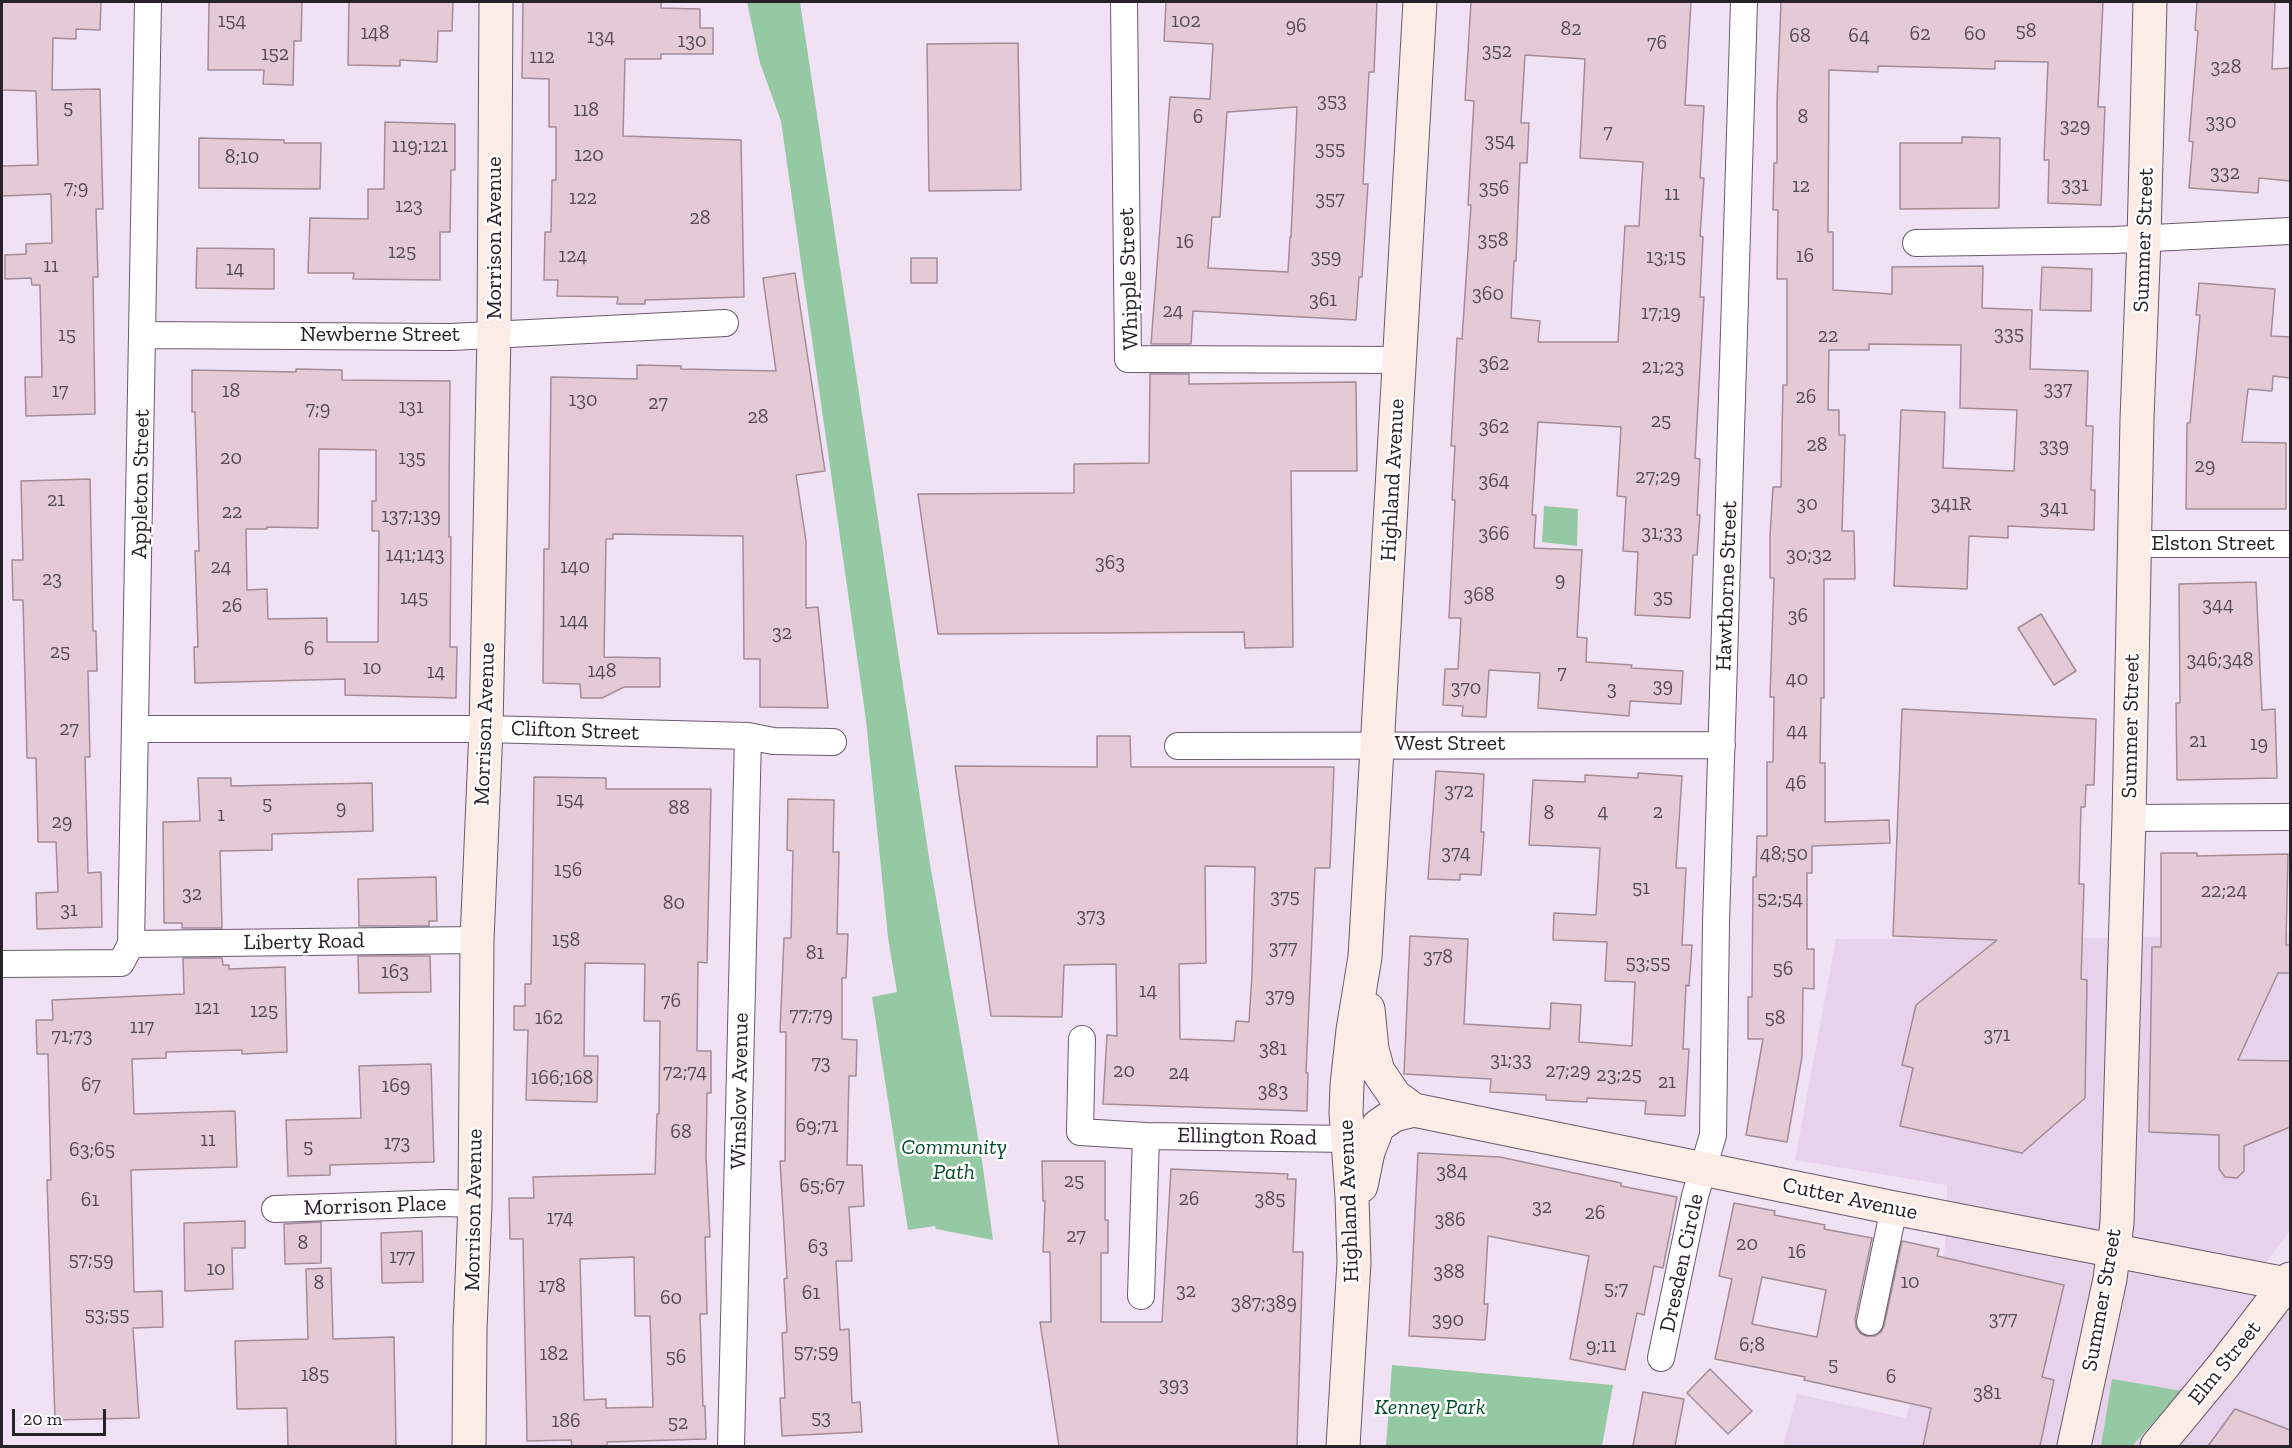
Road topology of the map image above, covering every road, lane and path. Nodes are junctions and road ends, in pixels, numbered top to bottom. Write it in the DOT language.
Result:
graph roads {
  1 [pos="148,2"];
  2 [pos="496,2"];
  3 [pos="1124,2"];
  4 [pos="1420,2"];
  5 [pos="1744,2"];
  6 [pos="2150,2"];
  7 [pos="2290,231"];
  8 [pos="2145,238"];
  9 [pos="1916,243"];
  10 [pos="725,323"];
  11 [pos="494,333"];
  12 [pos="144,335"];
  13 [pos="1400,360"];
  14 [pos="2135,544"];
  15 [pos="2290,544"];
  16 [pos="136,729"];
  17 [pos="486,729"];
  18 [pos="748,736"];
  19 [pos="833,742"];
  20 [pos="1378,744"];
  21 [pos="1722,745"];
  22 [pos="1178,746"];
  23 [pos="2129,818"];
  24 [pos="2290,818"];
  25 [pos="477,940"];
  26 [pos="126,954"];
  27 [pos="1365,957"];
  28 [pos="2,964"];
  29 [pos="1082,1039"];
  30 [pos="1414,1110"];
  31 [pos="1146,1136"];
  32 [pos="1348,1139"];
  33 [pos="1703,1168"];
  34 [pos="475,1204"];
  35 [pos="1894,1208"];
  36 [pos="275,1209"];
  37 [pos="2114,1251"];
  38 [pos="1354,1262"];
  39 [pos="2289,1282"];
  40 [pos="1141,1296"];
  41 [pos="1870,1322"];
  42 [pos="1661,1358"];
  43 [pos="468,1446"];
  44 [pos="731,1446"];
  45 [pos="1343,1446"];
  46 [pos="2074,1446"];
  47 [pos="2157,1446"];
  1 -- 12 [label="street, Appleton Street"];
  2 -- 11 [label="main road, Morrison Avenue"];
  3 -- 13 [label="street, Whipple Street"];
  4 -- 13 [label="main road, Highland Avenue"];
  5 -- 21 [label="street, Hawthorne Street"];
  6 -- 8 [label="main road, Summer Street"];
  7 -- 8 [label="street"];
  8 -- 9 [label="street"];
  8 -- 14 [label="main road, Summer Street"];
  10 -- 11 [label="street, Newberne Street"];
  11 -- 12 [label="street, Newberne Street"];
  11 -- 17 [label="main road, Morrison Avenue"];
  12 -- 16 [label="street, Appleton Street"];
  13 -- 20 [label="main road, Highland Avenue"];
  14 -- 15 [label="street, Elston Street"];
  14 -- 23 [label="main road, Summer Street"];
  16 -- 17 [label="street, Clifton Street"];
  16 -- 26 [label="street, Appleton Street"];
  17 -- 18 [label="street, Clifton Street"];
  17 -- 25 [label="main road, Morrison Avenue"];
  18 -- 19 [label="street, Clifton Street"];
  18 -- 44 [label="street, Winslow Avenue"];
  20 -- 21 [label="street, West Street"];
  20 -- 22 [label="street, West Street"];
  20 -- 27 [label="main road, Highland Avenue"];
  21 -- 33 [label="street, Hawthorne Street"];
  23 -- 24 [label="street"];
  23 -- 37 [label="main road, Summer Street"];
  25 -- 26 [label="street, Liberty Road"];
  25 -- 34 [label="main road, Morrison Avenue"];
  26 -- 28 [label="street, Liberty Road"];
  27 -- 30 [label="main road, Highland Avenue"];
  27 -- 32 [label="main road, Highland Avenue"];
  29 -- 31 [label="street, Ellington Road"];
  30 -- 33 [label="main road, Cutter Avenue"];
  30 -- 38 [label="main road"];
  31 -- 32 [label="street, Ellington Road"];
  31 -- 40 [label="street, Ellington Road"];
  32 -- 38 [label="main road, Highland Avenue"];
  33 -- 35 [label="main road, Cutter Avenue"];
  33 -- 42 [label="street, Dresden Circle"];
  34 -- 36 [label="street, Morrison Place"];
  34 -- 43 [label="main road, Morrison Avenue"];
  35 -- 37 [label="main road, Cutter Avenue"];
  35 -- 41 [label="street"];
  37 -- 39 [label="main road, Cutter Avenue"];
  37 -- 46 [label="main road, Summer Street"];
  38 -- 45 [label="main road, Highland Avenue"];
  39 -- 47 [label="main road, Elm Street"];
}
